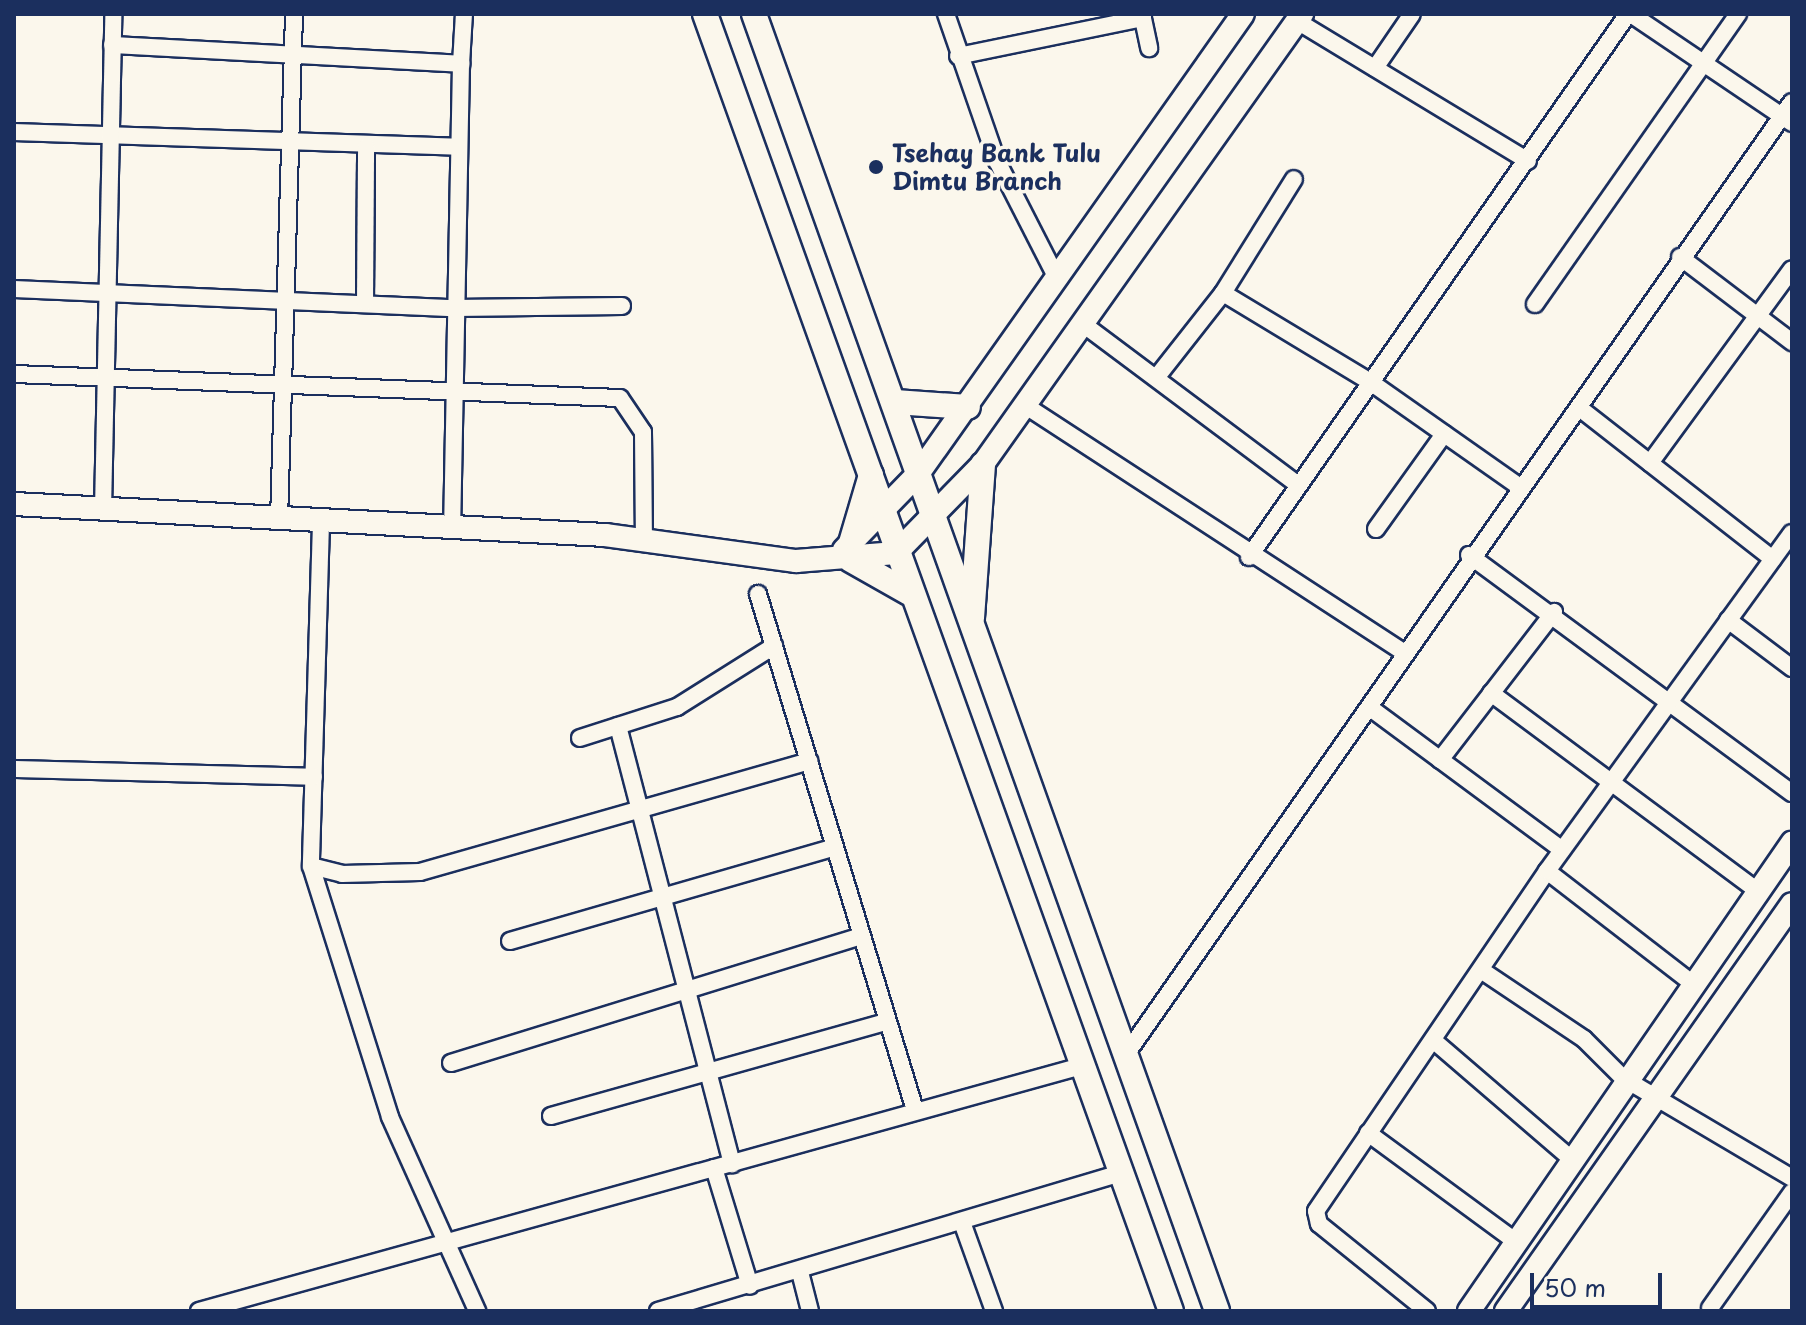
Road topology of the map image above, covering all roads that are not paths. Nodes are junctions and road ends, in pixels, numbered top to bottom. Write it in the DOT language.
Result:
graph roads {
  1 [pos="113,14"];
  2 [pos="294,14"];
  3 [pos="464,14"];
  4 [pos="705,14"];
  5 [pos="754,14"];
  6 [pos="946,14"];
  7 [pos="1243,14"];
  8 [pos="1412,14"];
  9 [pos="1629,14"];
  10 [pos="1738,14"];
  11 [pos="1143,16"];
  12 [pos="1300,18"];
  13 [pos="112,45"];
  14 [pos="1149,48"];
  15 [pos="293,53"];
  16 [pos="958,56"];
  17 [pos="1704,62"];
  18 [pos="461,64"];
  19 [pos="1375,68"];
  20 [pos="1792,102"];
  21 [pos="1787,120"];
  22 [pos="14,132"];
  23 [pos="111,133"];
  24 [pos="286,141"];
  25 [pos="366,147"];
  26 [pos="458,147"];
  27 [pos="1528,161"];
  28 [pos="1294,179"];
  29 [pos="1680,257"];
  30 [pos="1792,269"];
  31 [pos="1057,278"];
  32 [pos="14,289"];
  33 [pos="106,291"];
  34 [pos="1223,293"];
  35 [pos="281,300"];
  36 [pos="365,302"];
  37 [pos="1535,304"];
  38 [pos="622,306"];
  39 [pos="454,308"];
  40 [pos="1760,318"];
  41 [pos="1083,324"];
  42 [pos="1792,342"];
  43 [pos="14,374"];
  44 [pos="1156,378"];
  45 [pos="104,379"];
  46 [pos="1369,381"];
  47 [pos="279,382"];
  48 [pos="455,391"];
  49 [pos="895,402"];
  50 [pos="1026,406"];
  51 [pos="968,407"];
  52 [pos="1582,410"];
  53 [pos="1444,434"];
  54 [pos="1650,463"];
  55 [pos="983,464"];
  56 [pos="918,474"];
  57 [pos="871,475"];
  58 [pos="1298,485"];
  59 [pos="1520,487"];
  60 [pos="14,504"];
  61 [pos="103,510"];
  62 [pos="884,517"];
  63 [pos="279,520"];
  64 [pos="932,520"];
  65 [pos="321,523"];
  66 [pos="452,527"];
  67 [pos="1376,529"];
  68 [pos="1792,533"];
  69 [pos="644,538"];
  70 [pos="896,553"];
  71 [pos="845,555"];
  72 [pos="1469,555"];
  73 [pos="1249,557"];
  74 [pos="1773,559"];
  75 [pos="909,593"];
  76 [pos="758,594"];
  77 [pos="1554,612"];
  78 [pos="1728,620"];
  79 [pos="971,629"];
  80 [pos="774,646"];
  81 [pos="1405,653"];
  82 [pos="1792,668"];
  83 [pos="1491,693"];
  84 [pos="1670,700"];
  85 [pos="1369,707"];
  86 [pos="618,726"];
  87 [pos="580,738"];
  88 [pos="1440,760"];
  89 [pos="809,761"];
  90 [pos="14,769"];
  91 [pos="314,777"];
  92 [pos="1608,786"];
  93 [pos="1792,793"];
  94 [pos="641,808"];
  95 [pos="1792,843"];
  96 [pos="835,847"];
  97 [pos="1562,850"];
  98 [pos="311,866"];
  99 [pos="1547,871"];
  100 [pos="1758,891"];
  101 [pos="665,896"];
  102 [pos="1792,904"];
  103 [pos="862,936"];
  104 [pos="510,941"];
  105 [pos="1481,970"];
  106 [pos="1693,984"];
  107 [pos="690,985"];
  108 [pos="886,1022"];
  109 [pos="1433,1040"];
  110 [pos="1127,1053"];
  111 [pos="451,1063"];
  112 [pos="1081,1066"];
  113 [pos="711,1074"];
  114 [pos="1623,1078"];
  115 [pos="1656,1099"];
  116 [pos="915,1110"];
  117 [pos="551,1116"];
  118 [pos="1368,1133"];
  119 [pos="1570,1158"];
  120 [pos="732,1164"];
  121 [pos="714,1168"];
  122 [pos="1121,1173"];
  123 [pos="1792,1178"];
  124 [pos="1792,1192"];
  125 [pos="962,1222"];
  126 [pos="449,1238"];
  127 [pos="1515,1241"];
  128 [pos="800,1272"];
  129 [pos="750,1286"];
  130 [pos="1710,1308"];
  131 [pos="199,1311"];
  132 [pos="477,1311"];
  133 [pos="658,1311"];
  134 [pos="810,1311"];
  135 [pos="994,1311"];
  136 [pos="1171,1311"];
  137 [pos="1217,1311"];
  138 [pos="1427,1311"];
  139 [pos="1469,1311"];
  140 [pos="1506,1311"];
  1 -- 13 [label="street"];
  2 -- 15 [label="street"];
  3 -- 18 [label="street"];
  4 -- 57 [label="main road"];
  5 -- 49 [label="main road"];
  6 -- 16 [label="street"];
  7 -- 31 [label="main road"];
  8 -- 19 [label="street"];
  9 -- 17 [label="street"];
  9 -- 27 [label="street"];
  10 -- 17 [label="street"];
  11 -- 14 [label="street"];
  11 -- 16 [label="street"];
  12 -- 19 [label="street"];
  12 -- 41 [label="main road"];
  13 -- 15 [label="street"];
  13 -- 23 [label="street"];
  15 -- 18 [label="street"];
  15 -- 24 [label="street"];
  16 -- 31 [label="street"];
  17 -- 21 [label="street"];
  17 -- 37 [label="street"];
  18 -- 26 [label="street"];
  19 -- 27 [label="street"];
  20 -- 21 [label="street"];
  21 -- 29 [label="street"];
  22 -- 23 [label="street"];
  23 -- 24 [label="street"];
  23 -- 33 [label="street"];
  24 -- 25 [label="street"];
  24 -- 35 [label="street"];
  25 -- 26 [label="street"];
  25 -- 36 [label="street"];
  26 -- 39 [label="street"];
  27 -- 46 [label="street"];
  28 -- 34 [label="street"];
  29 -- 40 [label="street"];
  29 -- 52 [label="street"];
  30 -- 40 [label="street"];
  31 -- 51 [label="main road"];
  32 -- 33 [label="street"];
  33 -- 35 [label="street"];
  33 -- 45 [label="street"];
  34 -- 44 [label="street"];
  34 -- 46 [label="street"];
  35 -- 36 [label="street"];
  35 -- 47 [label="street"];
  36 -- 39 [label="street"];
  38 -- 39 [label="street"];
  39 -- 48 [label="street"];
  40 -- 42 [label="street"];
  40 -- 54 [label="street"];
  41 -- 44 [label="street"];
  41 -- 50 [label="main road"];
  43 -- 45 [label="street"];
  44 -- 58 [label="street"];
  45 -- 47 [label="street"];
  45 -- 61 [label="street"];
  46 -- 53 [label="street"];
  46 -- 58 [label="street"];
  47 -- 48 [label="street"];
  47 -- 63 [label="street"];
  48 -- 66 [label="street"];
  48 -- 69 [label="street"];
  49 -- 51 [label="main road"];
  49 -- 56 [label="main road"];
  50 -- 55 [label="main road"];
  50 -- 73 [label="street"];
  51 -- 56 [label="main road"];
  52 -- 54 [label="street"];
  52 -- 59 [label="street"];
  53 -- 59 [label="street"];
  53 -- 67 [label="street"];
  54 -- 74 [label="street"];
  55 -- 64 [label="main road"];
  55 -- 79 [label="main road"];
  56 -- 62 [label="main road"];
  56 -- 64 [label="main road"];
  57 -- 62 [label="main road"];
  57 -- 71 [label="main road"];
  58 -- 73 [label="street"];
  59 -- 72 [label="street"];
  60 -- 61 [label="main road"];
  61 -- 63 [label="main road"];
  62 -- 70 [label="main road"];
  62 -- 71 [label="main road"];
  63 -- 65 [label="main road"];
  64 -- 70 [label="main road"];
  64 -- 79 [label="main road"];
  65 -- 66 [label="main road"];
  65 -- 91 [label="street"];
  66 -- 69 [label="main road"];
  68 -- 74 [label="street"];
  69 -- 71 [label="main road"];
  70 -- 71 [label="main road"];
  70 -- 75 [label="main road"];
  71 -- 75 [label="main road"];
  72 -- 77 [label="street"];
  72 -- 81 [label="street"];
  73 -- 81 [label="street"];
  74 -- 78 [label="street"];
  75 -- 112 [label="main road"];
  76 -- 80 [label="street"];
  77 -- 83 [label="street"];
  77 -- 84 [label="street"];
  78 -- 82 [label="street"];
  78 -- 84 [label="street"];
  79 -- 110 [label="main road"];
  80 -- 86 [label="street"];
  80 -- 89 [label="street"];
  81 -- 85 [label="street"];
  83 -- 88 [label="street"];
  83 -- 92 [label="street"];
  84 -- 92 [label="street"];
  84 -- 93 [label="street"];
  85 -- 88 [label="street"];
  85 -- 110 [label="street"];
  86 -- 87 [label="street"];
  86 -- 94 [label="street"];
  88 -- 97 [label="street"];
  89 -- 94 [label="street"];
  89 -- 96 [label="street"];
  90 -- 91 [label="street"];
  91 -- 98 [label="street"];
  92 -- 97 [label="street"];
  92 -- 100 [label="street"];
  94 -- 98 [label="street"];
  94 -- 101 [label="street"];
  95 -- 100 [label="main road"];
  96 -- 101 [label="street"];
  96 -- 103 [label="street"];
  97 -- 99 [label="street"];
  98 -- 126 [label="street"];
  99 -- 105 [label="street"];
  99 -- 106 [label="street"];
  100 -- 106 [label="main road"];
  101 -- 104 [label="street"];
  101 -- 107 [label="street"];
  102 -- 115 [label="main road"];
  103 -- 107 [label="street"];
  103 -- 108 [label="street"];
  105 -- 109 [label="street"];
  105 -- 114 [label="street"];
  106 -- 114 [label="main road"];
  107 -- 111 [label="street"];
  107 -- 113 [label="street"];
  108 -- 113 [label="street"];
  108 -- 116 [label="street"];
  109 -- 118 [label="street"];
  109 -- 119 [label="street"];
  110 -- 137 [label="main road"];
  112 -- 116 [label="street"];
  112 -- 122 [label="main road"];
  113 -- 117 [label="street"];
  113 -- 120 [label="street"];
  114 -- 115 [label="street"];
  114 -- 119 [label="main road"];
  115 -- 123 [label="street"];
  115 -- 140 [label="main road"];
  116 -- 120 [label="street"];
  118 -- 127 [label="street"];
  118 -- 138 [label="street"];
  119 -- 127 [label="main road"];
  120 -- 121 [label="street"];
  121 -- 126 [label="street"];
  121 -- 129 [label="street"];
  122 -- 125 [label="street"];
  122 -- 136 [label="main road"];
  124 -- 130 [label="street"];
  125 -- 128 [label="street"];
  125 -- 135 [label="street"];
  126 -- 131 [label="street"];
  126 -- 132 [label="street"];
  127 -- 139 [label="main road"];
  128 -- 129 [label="street"];
  128 -- 134 [label="street"];
  129 -- 133 [label="street"];
}
